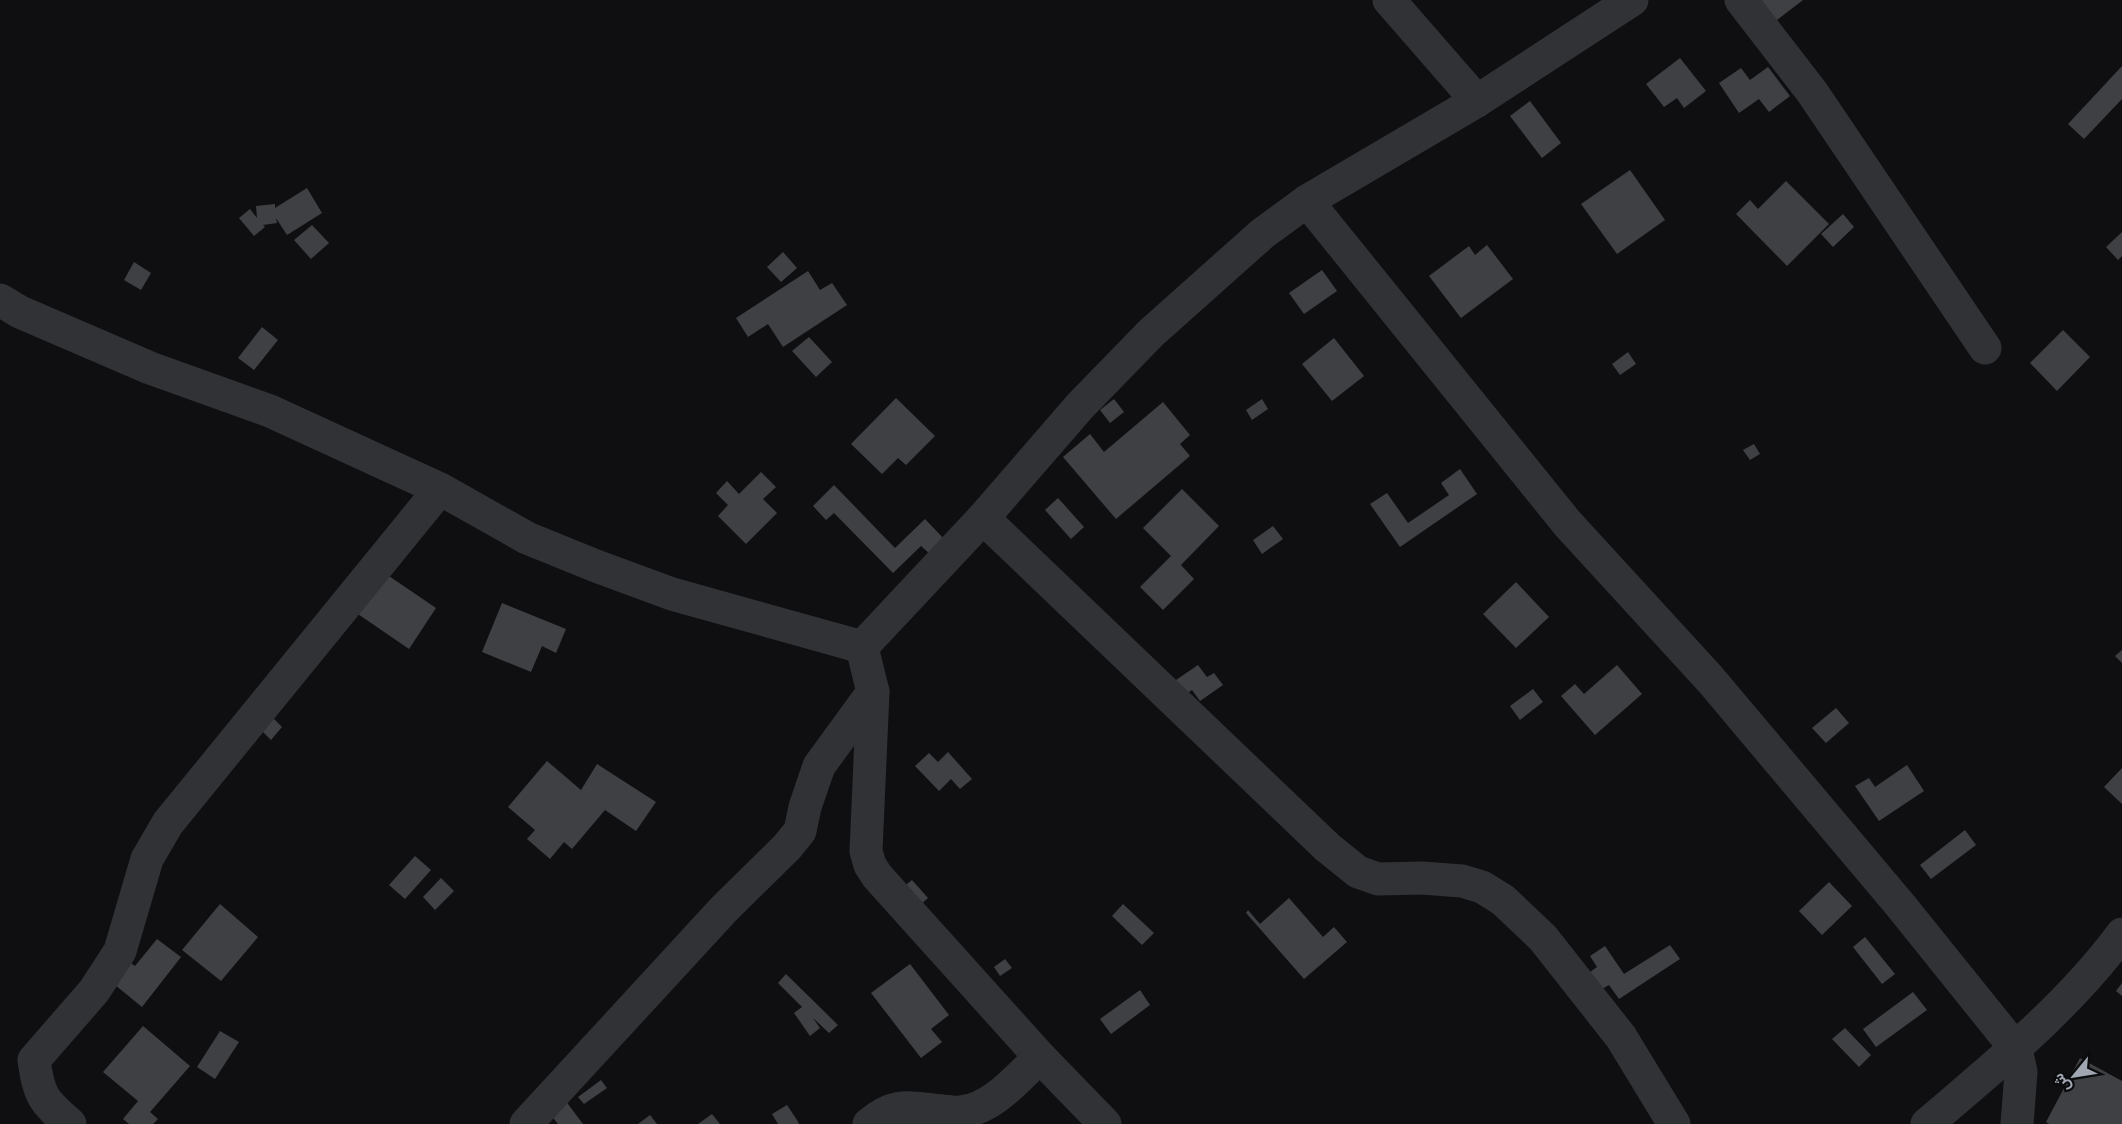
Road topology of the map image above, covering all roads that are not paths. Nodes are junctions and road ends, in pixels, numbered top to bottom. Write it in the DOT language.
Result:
graph roads {
  1 [pos="1389,0"];
  2 [pos="1632,0"];
  3 [pos="1741,0"];
  4 [pos="1477,101"];
  5 [pos="1307,201"];
  6 [pos="0,300"];
  7 [pos="1986,348"];
  8 [pos="440,489"];
  9 [pos="983,518"];
  10 [pos="862,647"];
  11 [pos="873,692"];
  12 [pos="2122,934"];
  13 [pos="2016,1048"];
  14 [pos="1040,1057"];
  15 [pos="70,1124"];
  16 [pos="525,1124"];
  17 [pos="869,1124"];
  18 [pos="1105,1124"];
  19 [pos="1674,1124"];
  20 [pos="1927,1124"];
  21 [pos="2017,1124"];
  1 -- 4 [label="street"];
  2 -- 4 [label="street"];
  3 -- 7 [label="street"];
  4 -- 5 [label="street"];
  5 -- 9 [label="street"];
  5 -- 13 [label="street"];
  6 -- 8 [label="street"];
  8 -- 10 [label="street"];
  8 -- 15 [label="street"];
  9 -- 10 [label="street"];
  9 -- 19 [label="street"];
  10 -- 11 [label="street"];
  11 -- 14 [label="street"];
  11 -- 16 [label="street"];
  12 -- 13 [label="street"];
  13 -- 20 [label="street"];
  13 -- 21 [label="street"];
  14 -- 17 [label="street"];
  14 -- 18 [label="street"];
}
